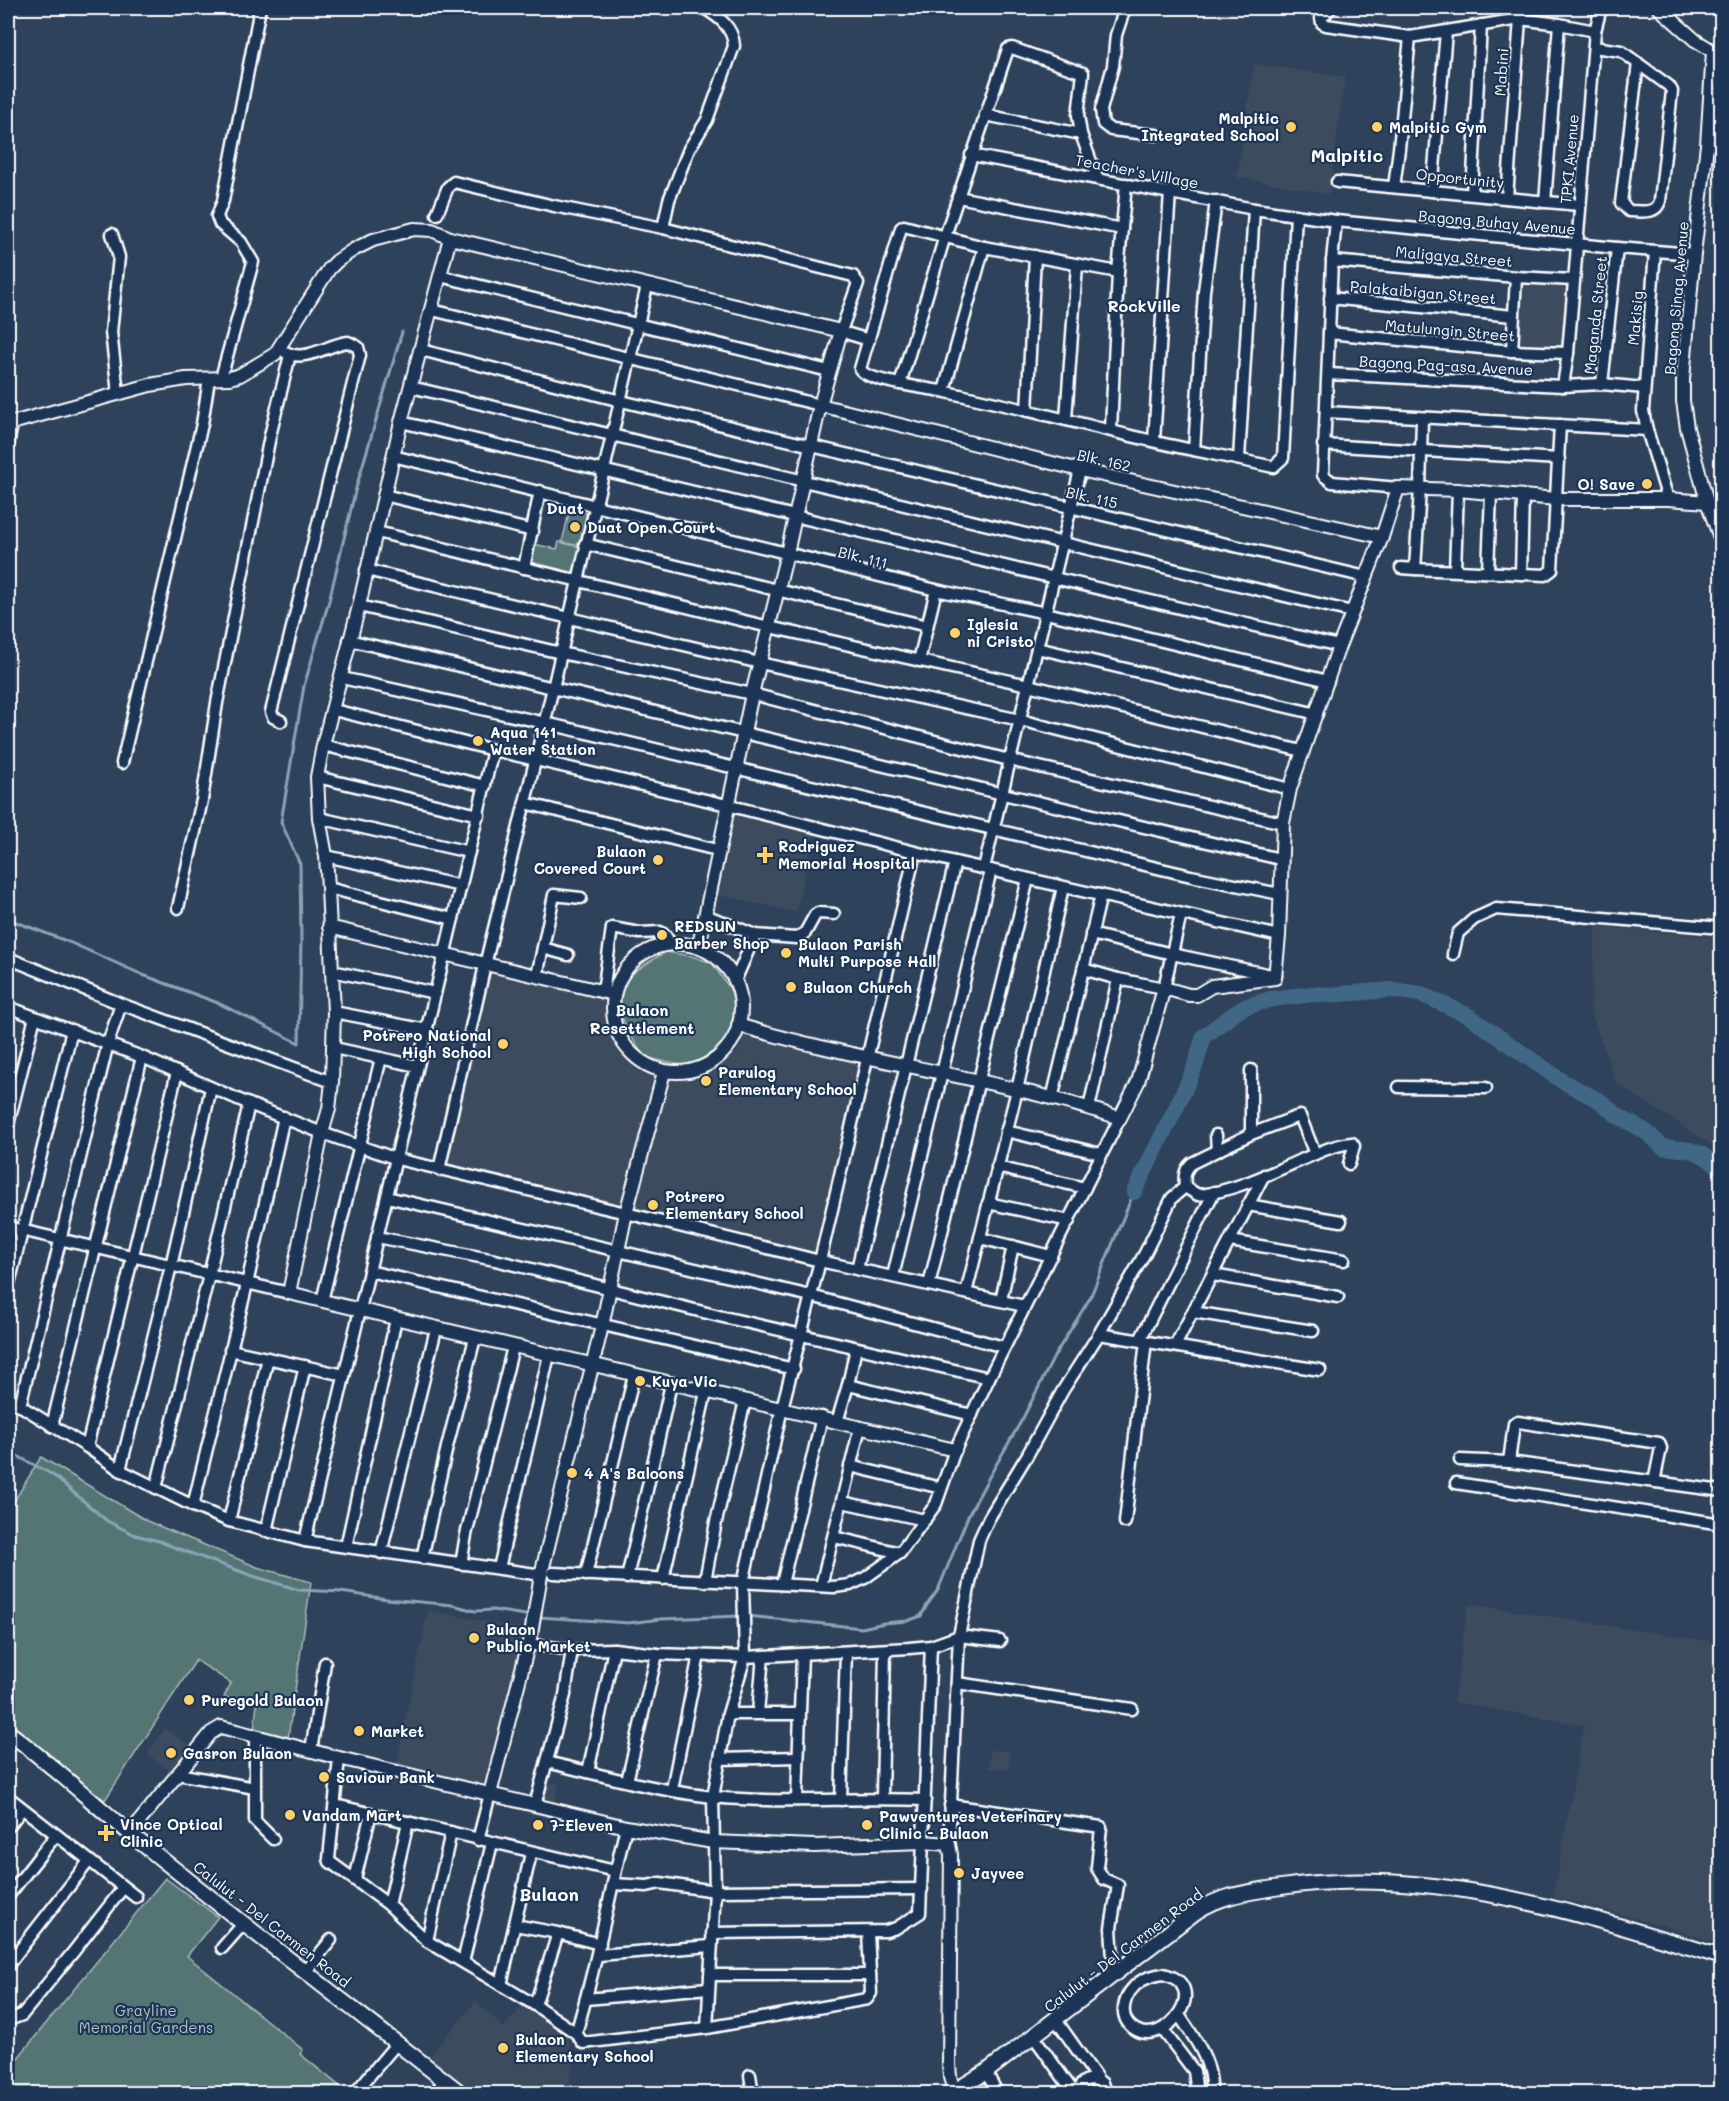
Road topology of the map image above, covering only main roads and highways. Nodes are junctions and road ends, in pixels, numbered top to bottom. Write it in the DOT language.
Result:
graph roads {
  1 [pos="8,1732"];
  2 [pos="1722,1958"];
  3 [pos="952,2092"];
  4 [pos="462,2094"];
  1 -- 4 [label="main road, Calulut - Del Carmen Road"];
  2 -- 3 [label="main road, Calulut - Del Carmen Road"];
}
